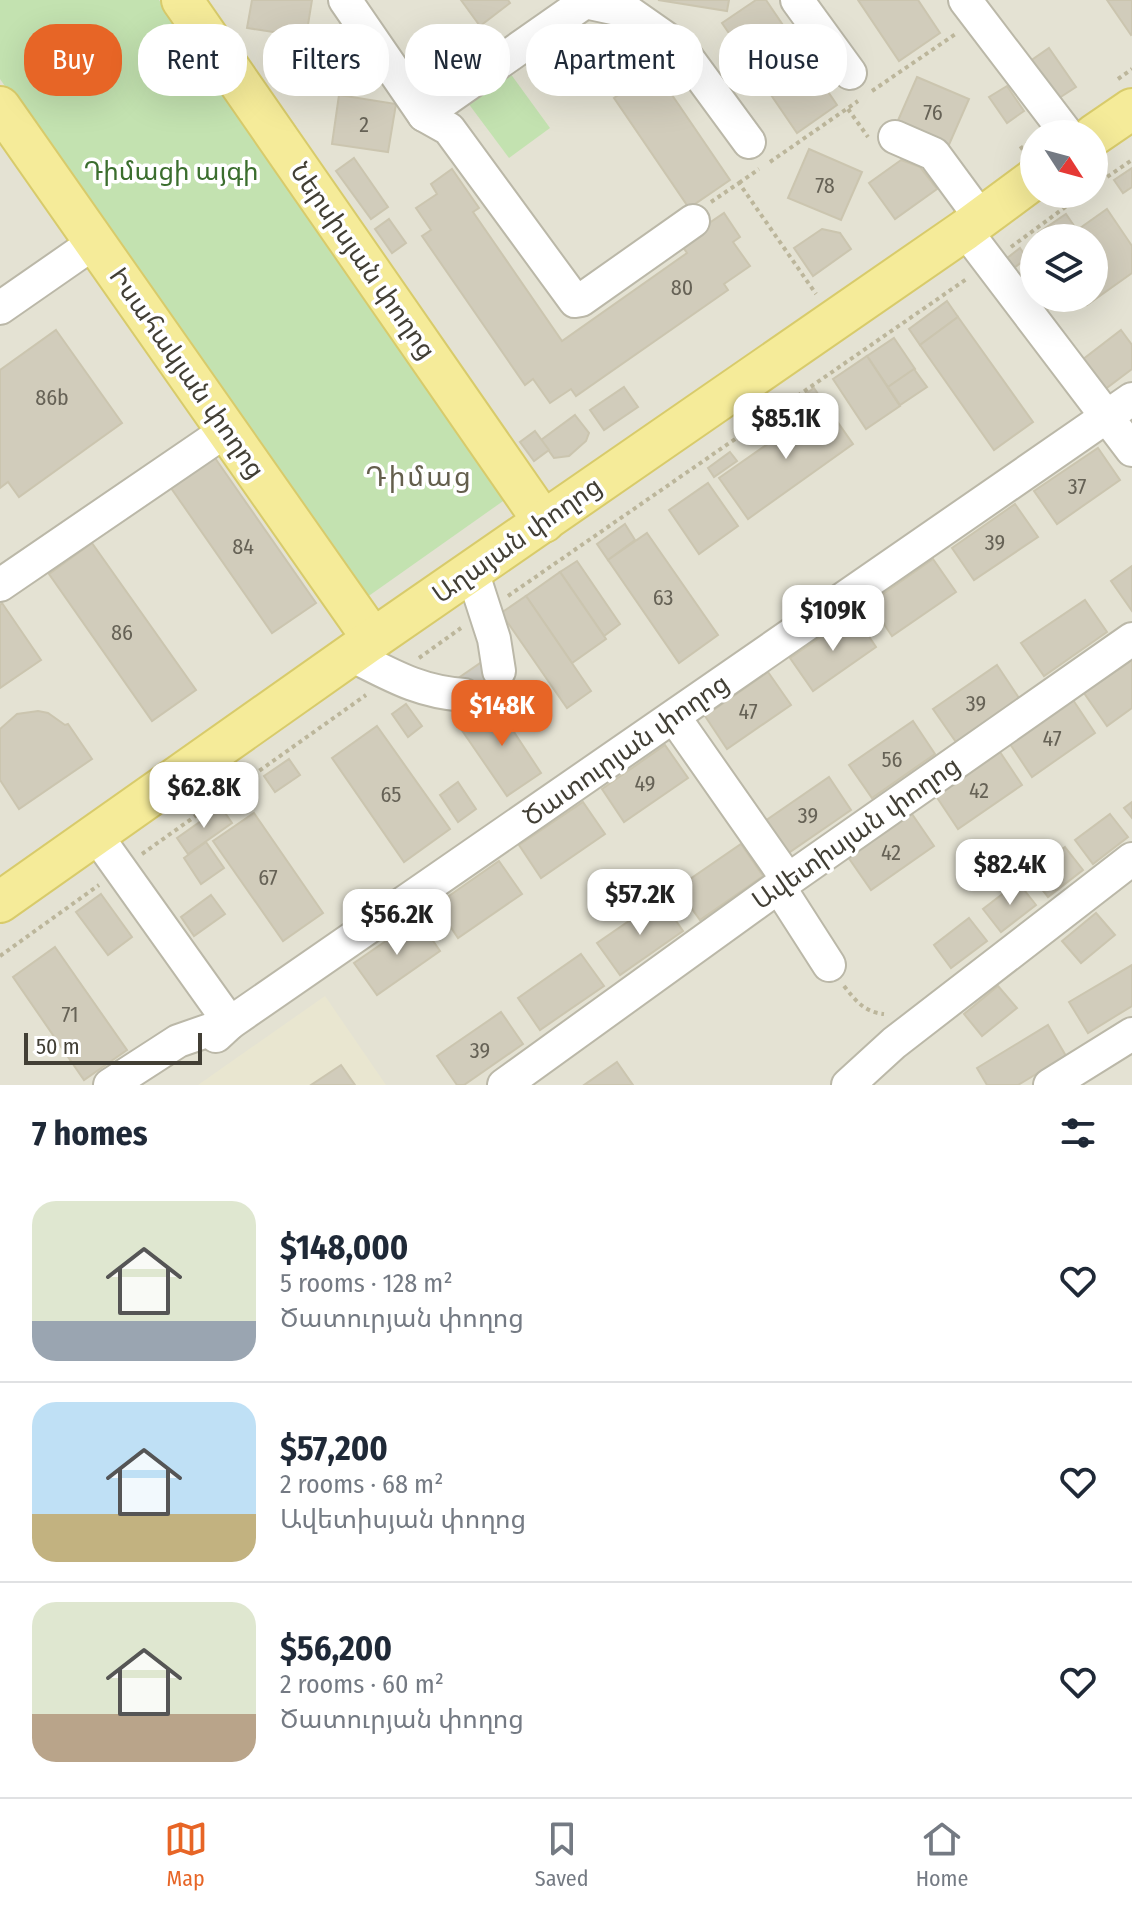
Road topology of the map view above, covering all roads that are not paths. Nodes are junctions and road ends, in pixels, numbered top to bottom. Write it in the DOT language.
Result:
graph roads {
  1 [pos="182,0"];
  2 [pos="345,0"];
  3 [pos="797,0"];
  4 [pos="586,1"];
  5 [pos="972,9"];
  6 [pos="850,73"];
  7 [pos="0,107"];
  8 [pos="1132,109"];
  9 [pos="424,115"];
  10 [pos="1056,120"];
  11 [pos="1108,125"];
  12 [pos="880,135"];
  13 [pos="749,142"];
  14 [pos="1020,189"];
  15 [pos="699,214"];
  16 [pos="973,224"];
  17 [pos="95,242"];
  18 [pos="0,308"];
  19 [pos="1132,399"];
  20 [pos="1106,417"];
  21 [pos="227,430"];
  22 [pos="1132,450"];
  23 [pos="544,522"];
  24 [pos="472,571"];
  25 [pos="0,585"];
  26 [pos="1132,639"];
  27 [pos="362,647"];
  28 [pos="499,671"];
  29 [pos="464,695"];
  30 [pos="674,717"];
  31 [pos="96,835"];
  32 [pos="1132,859"];
  33 [pos="784,884"];
  34 [pos="0,902"];
  35 [pos="836,974"];
  36 [pos="230,1023"];
  37 [pos="1132,1034"];
  38 [pos="110,1085"];
  39 [pos="150,1085"];
  40 [pos="504,1085"];
  41 [pos="848,1085"];
  42 [pos="1050,1085"];
  1 -- 23 [label="main road, Ներսիսյան փողոց"];
  2 -- 9 [label="street"];
  3 -- 6 [label="street"];
  4 -- 9 [label="street"];
  4 -- 13 [label="street"];
  5 -- 10 [label="street"];
  7 -- 17 [label="main road, Իսահակյան փողոց"];
  8 -- 11 [label="main road"];
  9 -- 15 [label="street"];
  12 -- 16 [label="street"];
  14 -- 16 [label="main road, Աղայան փողոց"];
  16 -- 20 [label="street"];
  16 -- 23 [label="main road, Աղայան փողոց"];
  17 -- 18 [label="street"];
  17 -- 21 [label="main road, Իսահակյան փողոց"];
  19 -- 20 [label="street, Ծատուրյան փողոց"];
  20 -- 22 [label="street"];
  20 -- 30 [label="street, Ծատուրյան փողոց"];
  21 -- 25 [label="street"];
  21 -- 27 [label="main road, Իսահակյան փողոց"];
  23 -- 24 [label="main road, Աղայան փողոց"];
  24 -- 27 [label="main road, Աղայան փողոց"];
  24 -- 28 [label="street"];
  26 -- 33 [label="street, Ավետիսյան փողոց"];
  27 -- 29 [label="street"];
  27 -- 31 [label="main road, Աղայան փողոց"];
  30 -- 33 [label="street"];
  30 -- 36 [label="street, Ծատուրյան փողոց"];
  31 -- 34 [label="main road, Աղայան փողոց"];
  31 -- 36 [label="street"];
  32 -- 41 [label="street"];
  33 -- 35 [label="street"];
  33 -- 40 [label="street, Ավետիսյան փողոց"];
  36 -- 38 [label="street, Ծատուրյան փողոց"];
  36 -- 39 [label="street"];
  37 -- 42 [label="street"];
}
